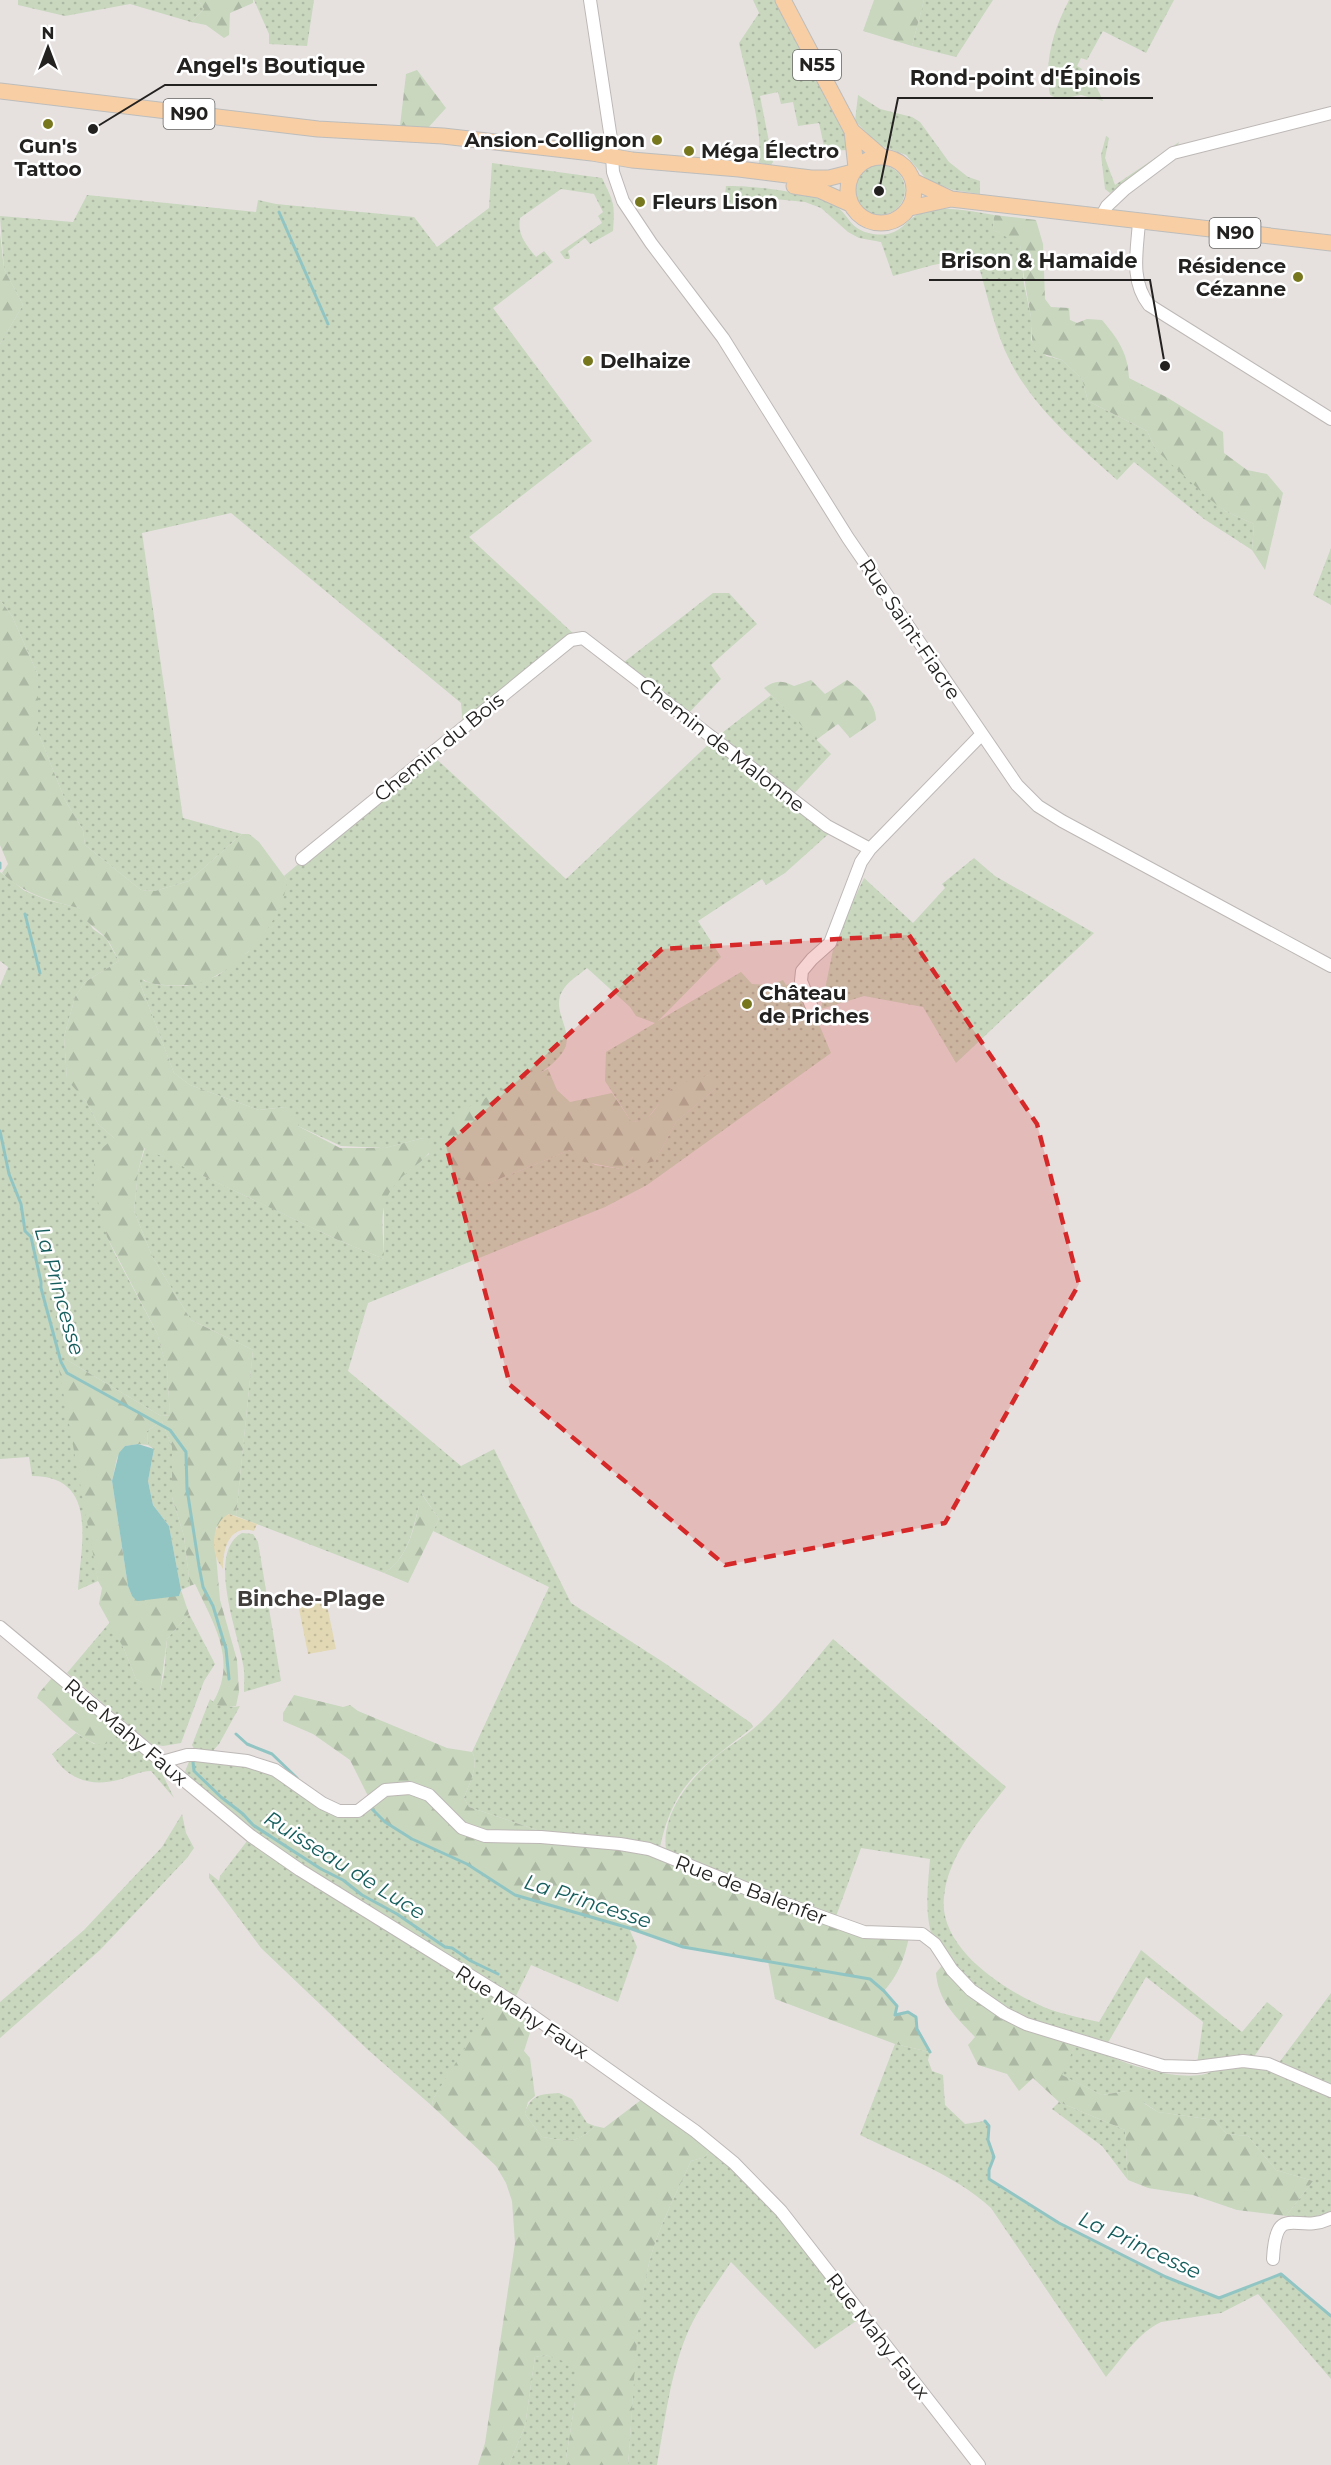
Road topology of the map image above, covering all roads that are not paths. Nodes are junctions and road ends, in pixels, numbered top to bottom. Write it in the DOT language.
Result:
graph roads {
  1 [pos="590,0"];
  2 [pos="783,0"];
  3 [pos="0,92"];
  4 [pos="1331,113"];
  5 [pos="852,131"];
  6 [pos="882,157"];
  7 [pos="612,161"];
  8 [pos="855,170"];
  9 [pos="913,181"];
  10 [pos="951,199"];
  11 [pos="850,204"];
  12 [pos="909,208"];
  13 [pos="1101,217"];
  14 [pos="1139,222"];
  15 [pos="1331,243"];
  16 [pos="1331,419"];
  17 [pos="577,638"];
  18 [pos="982,734"];
  19 [pos="870,849"];
  20 [pos="302,859"];
  21 [pos="1331,966"];
  22 [pos="816,1017"];
  23 [pos="0,1627"];
  24 [pos="162,1762"];
  25 [pos="1331,2091"];
  26 [pos="1331,2218"];
  27 [pos="1274,2259"];
  28 [pos="979,2465"];
  1 -- 7 [label="street, Rue Saint-Fiacre"];
  2 -- 5 [label="main road, N55"];
  3 -- 7 [label="main road, N90"];
  4 -- 13 [label="street"];
  5 -- 6 [label="main road, N55"];
  5 -- 8 [label="main road, N55"];
  6 -- 8 [label="main road, N90"];
  6 -- 9 [label="main road, N90"];
  7 -- 8 [label="main road, N90"];
  7 -- 11 [label="main road, N90"];
  7 -- 18 [label="street, Rue Saint-Fiacre"];
  8 -- 11 [label="main road"];
  9 -- 10 [label="main road, N90"];
  9 -- 12 [label="main road"];
  10 -- 12 [label="main road, N90"];
  10 -- 13 [label="main road, N90"];
  11 -- 12 [label="main road, N90"];
  13 -- 14 [label="main road, N90"];
  14 -- 15 [label="main road, N90"];
  14 -- 16 [label="street"];
  17 -- 19 [label="street, Chemin de Malonne"];
  17 -- 20 [label="street, Chemin du Bois"];
  18 -- 19 [label="street"];
  18 -- 21 [label="street, Rue Saint-Fiacre"];
  19 -- 22 [label="street"];
  23 -- 24 [label="street, Rue Mahy Faux"];
  24 -- 25 [label="street, Rue de Balenfer"];
  24 -- 28 [label="street, Rue Mahy Faux"];
  26 -- 27 [label="street"];
}
